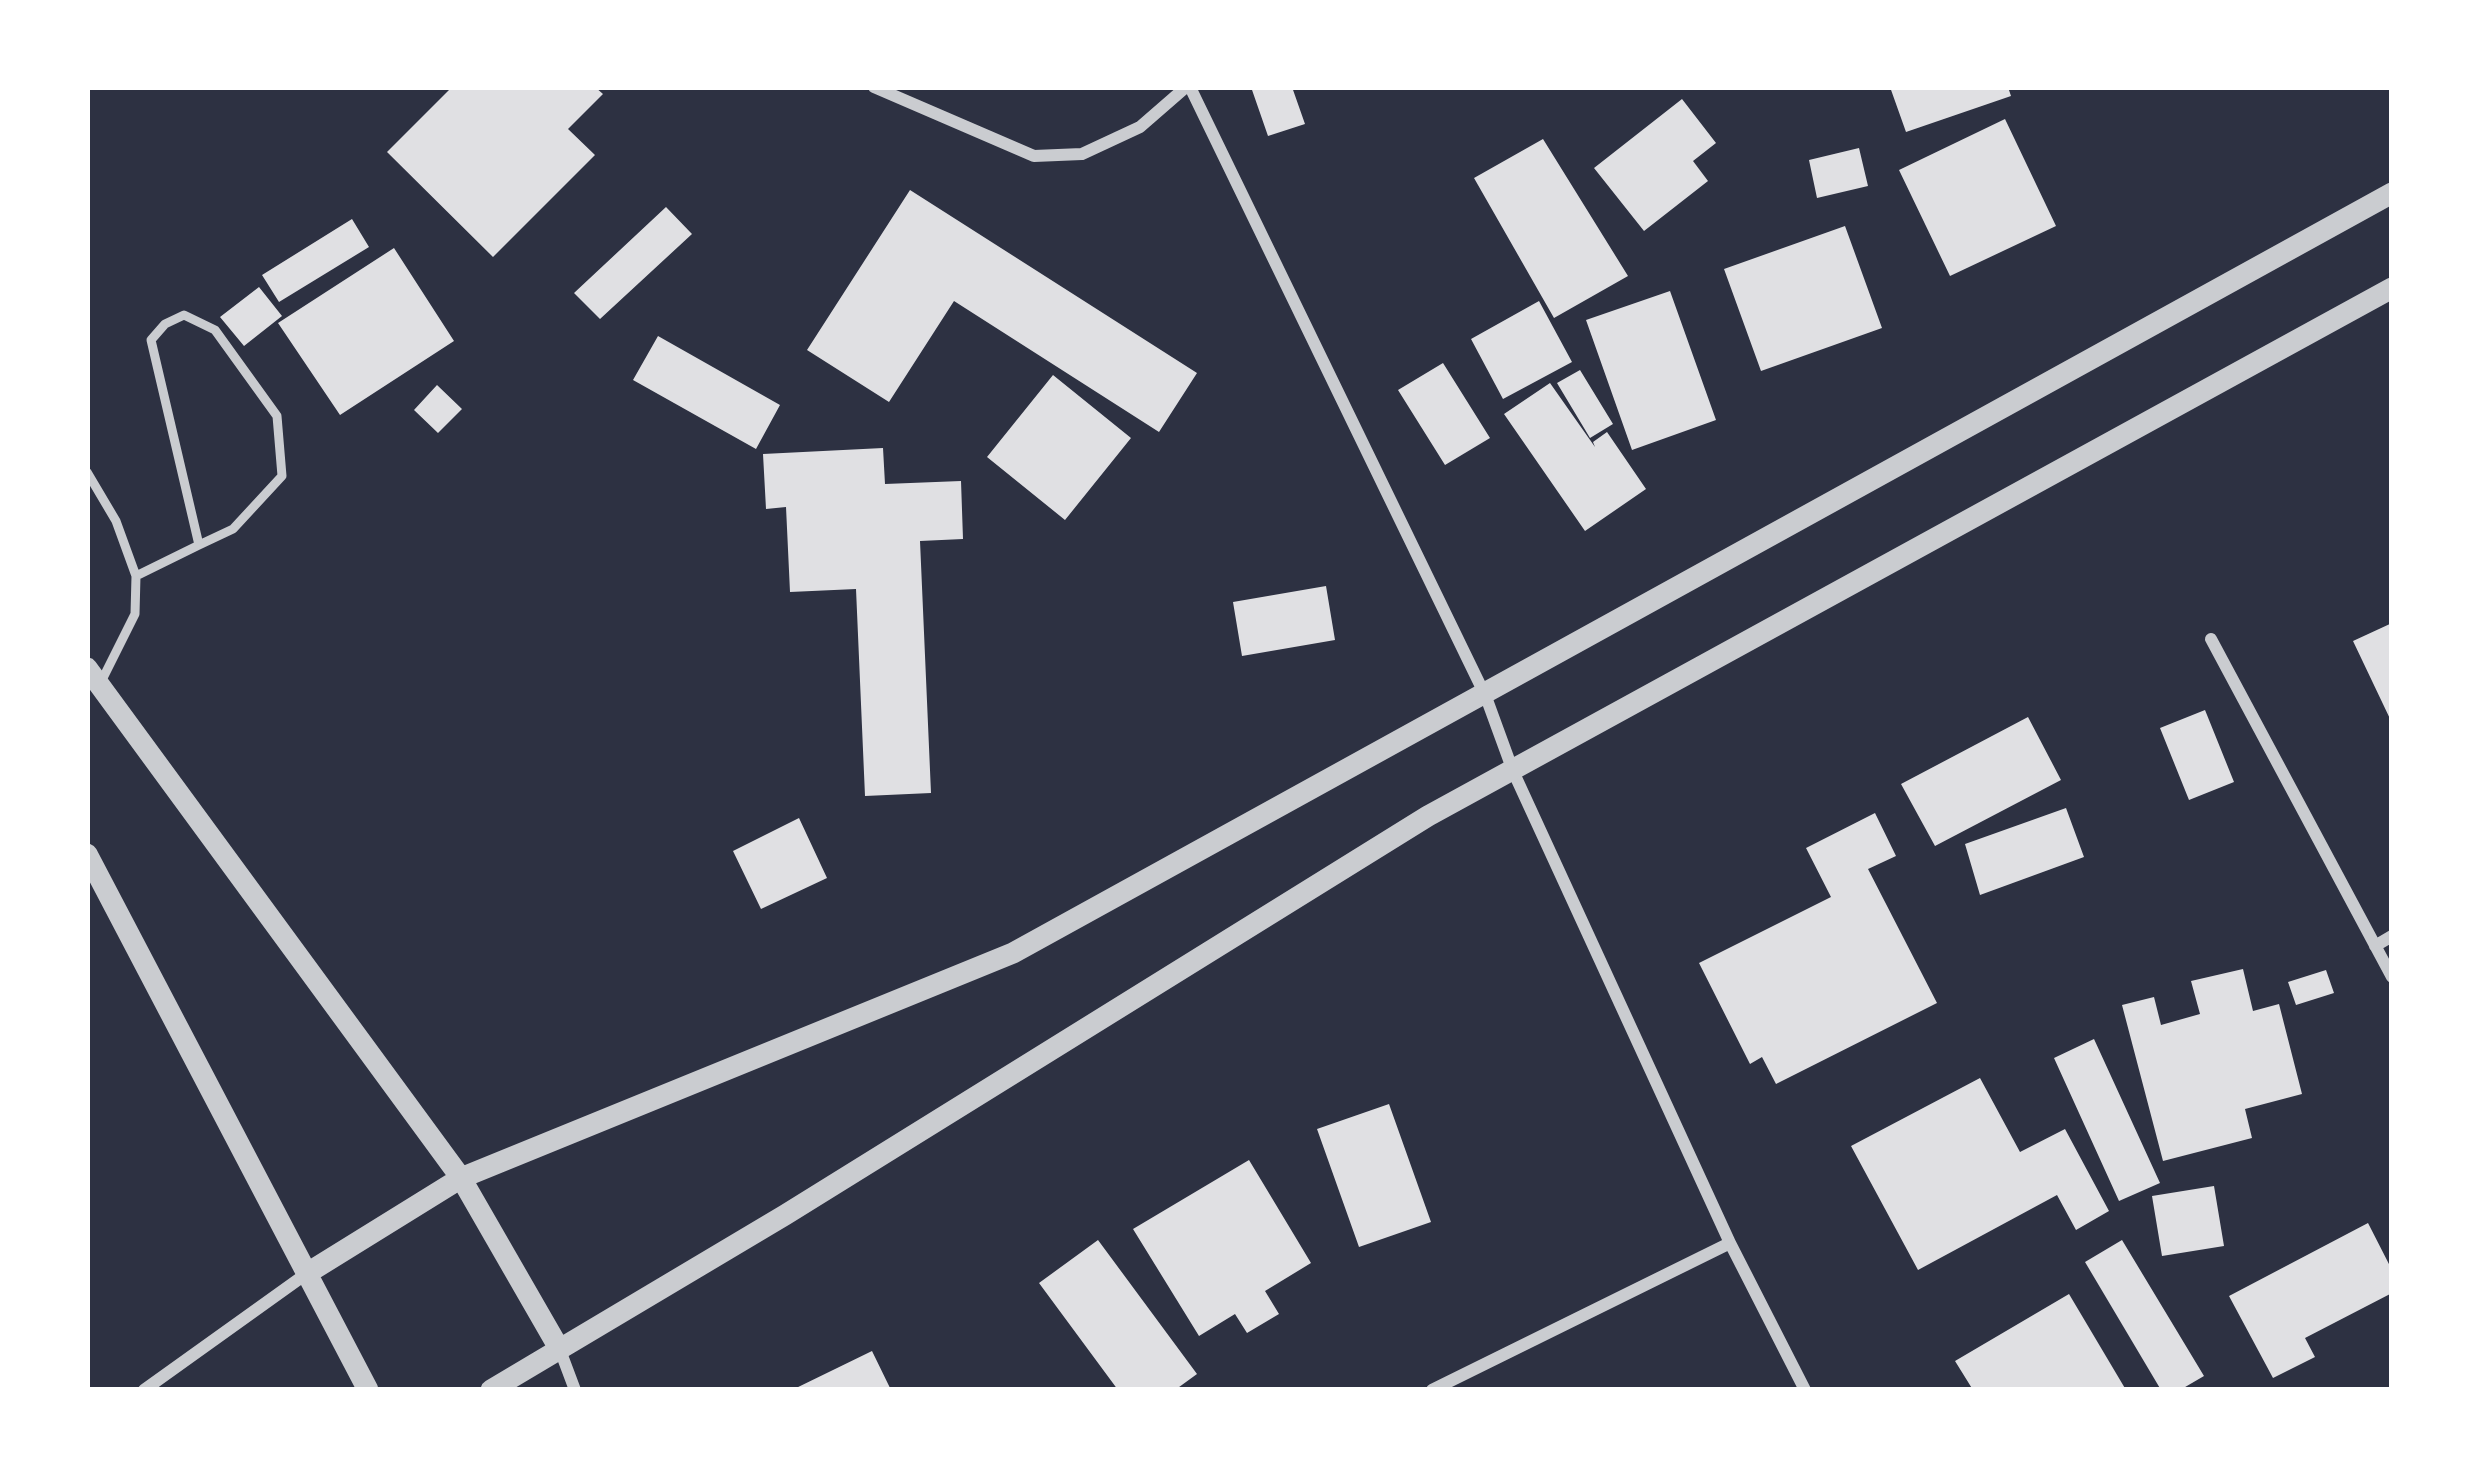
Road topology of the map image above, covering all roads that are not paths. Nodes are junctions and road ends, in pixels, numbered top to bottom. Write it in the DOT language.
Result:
graph roads {
  1 [pos="874,87"];
  2 [pos="1188,87"];
  3 [pos="2392,193"];
  4 [pos="2392,288"];
  5 [pos="87,472"];
  6 [pos="199,545"];
  7 [pos="136,576"];
  8 [pos="2211,639"];
  9 [pos="93,677"];
  10 [pos="1486,697"];
  11 [pos="1513,771"];
  12 [pos="87,854"];
  13 [pos="2392,936"];
  14 [pos="2375,946"];
  15 [pos="2392,977"];
  16 [pos="461,1178"];
  17 [pos="1730,1243"];
  18 [pos="306,1274"];
  19 [pos="560,1350"];
  20 [pos="144,1390"];
  21 [pos="368,1390"];
  22 [pos="491,1390"];
  23 [pos="575,1390"];
  24 [pos="1432,1390"];
  25 [pos="1805,1390"];
  1 -- 2 [label="street"];
  2 -- 10 [label="street"];
  3 -- 10 [label="street"];
  4 -- 11 [label="street"];
  5 -- 7 [label="lane"];
  6 -- 6 [label="lane"];
  6 -- 7 [label="lane"];
  7 -- 9 [label="lane"];
  8 -- 14 [label="street"];
  9 -- 16 [label="street"];
  10 -- 11 [label="street"];
  10 -- 16 [label="street"];
  11 -- 17 [label="street"];
  11 -- 19 [label="street"];
  12 -- 18 [label="street"];
  13 -- 14 [label="street"];
  14 -- 15 [label="street"];
  16 -- 18 [label="street"];
  16 -- 19 [label="street"];
  17 -- 24 [label="street"];
  17 -- 25 [label="street"];
  18 -- 20 [label="street"];
  18 -- 21 [label="street"];
  19 -- 22 [label="street"];
  19 -- 23 [label="street"];
}
